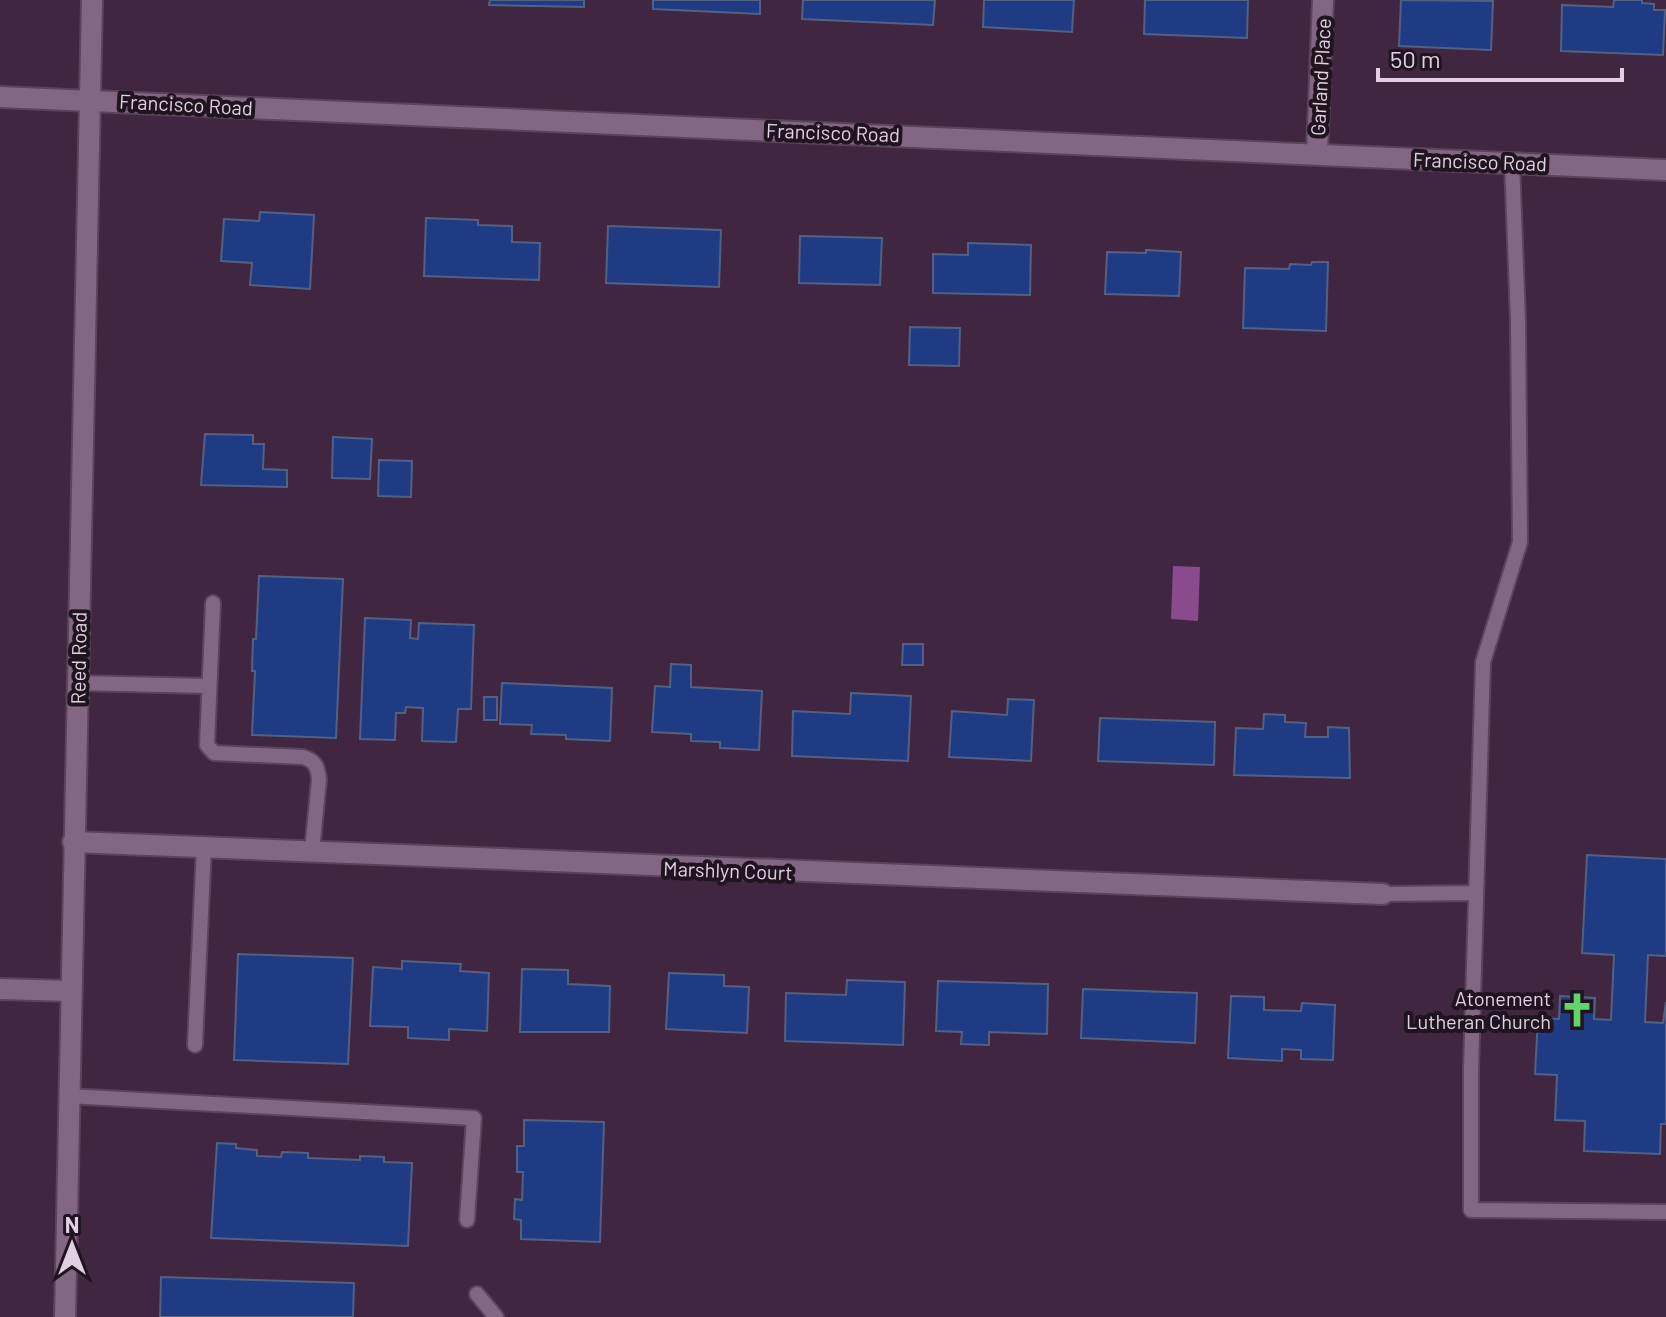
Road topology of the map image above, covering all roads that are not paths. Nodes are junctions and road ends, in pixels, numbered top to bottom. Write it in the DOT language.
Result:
graph roads {
  1 [pos="92,0"];
  2 [pos="1323,0"];
  3 [pos="0,97"];
  4 [pos="88,99"];
  5 [pos="1317,153"];
  6 [pos="1512,162"];
  7 [pos="1666,170"];
  8 [pos="213,603"];
  9 [pos="78,683"];
  10 [pos="208,686"];
  11 [pos="73,842"];
  12 [pos="204,846"];
  13 [pos="312,851"];
  14 [pos="1475,893"];
  15 [pos="1383,894"];
  16 [pos="0,989"];
  17 [pos="70,991"];
  18 [pos="195,1045"];
  19 [pos="68,1096"];
  20 [pos="1666,1212"];
  21 [pos="467,1220"];
  22 [pos="477,1294"];
  23 [pos="65,1317"];
  24 [pos="496,1317"];
  1 -- 4 [label="street, Reed Road"];
  2 -- 5 [label="street, Garland Place"];
  3 -- 4 [label="street, Francisco Road"];
  4 -- 5 [label="street, Francisco Road"];
  4 -- 9 [label="street, Reed Road"];
  5 -- 6 [label="street, Francisco Road"];
  6 -- 7 [label="street, Francisco Road"];
  6 -- 14 [label="lane"];
  8 -- 10 [label="lane"];
  9 -- 10 [label="lane"];
  9 -- 11 [label="street, Reed Road"];
  10 -- 13 [label="lane"];
  11 -- 12 [label="street, Marshlyn Court"];
  11 -- 17 [label="street, Reed Road"];
  12 -- 13 [label="street, Marshlyn Court"];
  12 -- 18 [label="lane"];
  13 -- 15 [label="street, Marshlyn Court"];
  14 -- 15 [label="lane"];
  14 -- 20 [label="lane"];
  16 -- 17 [label="street"];
  17 -- 19 [label="street, Reed Road"];
  19 -- 21 [label="lane"];
  19 -- 23 [label="street, Reed Road"];
  22 -- 24 [label="lane"];
}
